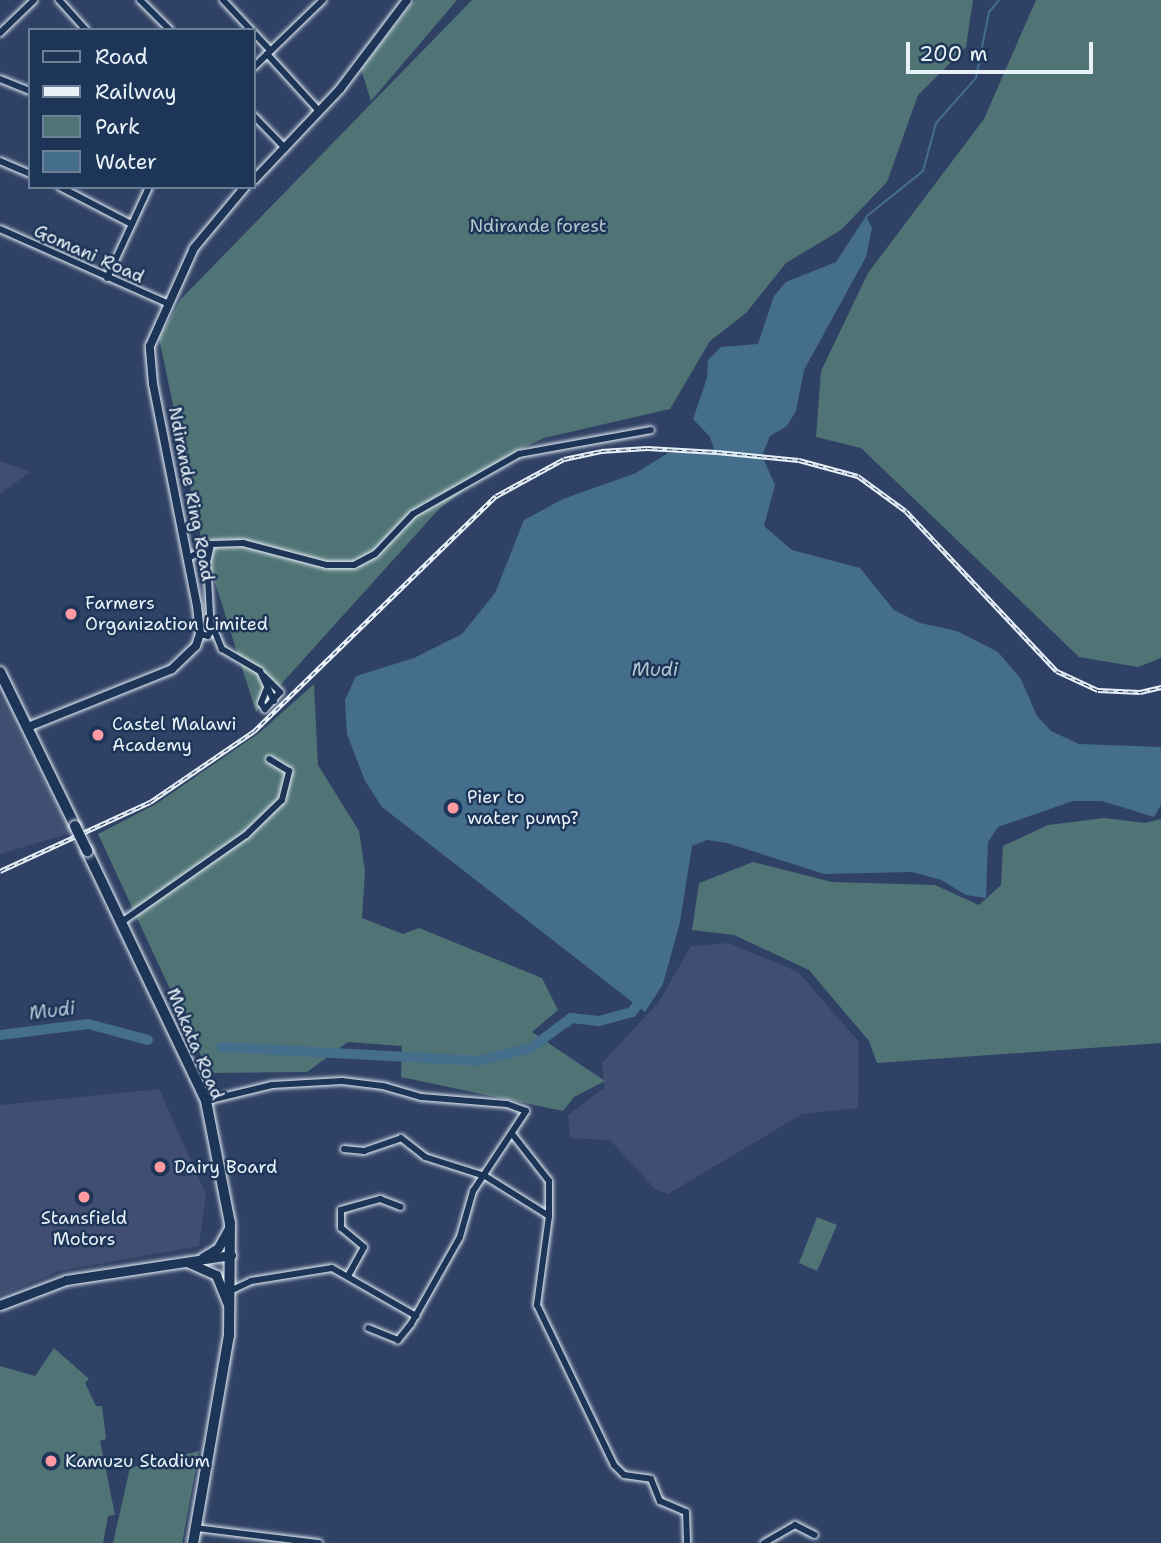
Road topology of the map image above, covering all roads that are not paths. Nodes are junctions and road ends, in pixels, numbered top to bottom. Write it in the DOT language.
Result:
graph roads {
  1 [pos="34,0"];
  2 [pos="59,0"];
  3 [pos="141,0"];
  4 [pos="223,0"];
  5 [pos="407,0"];
  6 [pos="320,1"];
  7 [pos="84,28"];
  8 [pos="168,28"];
  9 [pos="249,28"];
  10 [pos="0,33"];
  11 [pos="256,36"];
  12 [pos="269,52"];
  13 [pos="256,65"];
  14 [pos="0,79"];
  15 [pos="28,90"];
  16 [pos="319,111"];
  17 [pos="256,119"];
  18 [pos="285,148"];
  19 [pos="0,161"];
  20 [pos="28,173"];
  21 [pos="256,178"];
  22 [pos="64,189"];
  23 [pos="148,189"];
  24 [pos="244,189"];
  25 [pos="131,224"];
  26 [pos="0,229"];
  27 [pos="107,278"];
  28 [pos="167,303"];
  29 [pos="651,430"];
  30 [pos="208,547"];
  31 [pos="187,559"];
  32 [pos="211,626"];
  33 [pos="200,634"];
  34 [pos="0,672"];
  35 [pos="264,676"];
  36 [pos="267,688"];
  37 [pos="274,701"];
  38 [pos="28,727"];
  39 [pos="269,760"];
  40 [pos="122,921"];
  41 [pos="206,1101"];
  42 [pos="513,1135"];
  43 [pos="344,1149"];
  44 [pos="485,1177"];
  45 [pos="401,1207"];
  46 [pos="549,1216"];
  47 [pos="230,1223"];
  48 [pos="231,1255"];
  49 [pos="198,1259"];
  50 [pos="179,1264"];
  51 [pos="348,1276"];
  52 [pos="232,1290"];
  53 [pos="0,1305"];
  54 [pos="230,1314"];
  55 [pos="416,1316"];
  56 [pos="368,1328"];
  57 [pos="196,1528"];
  58 [pos="815,1535"];
  59 [pos="193,1543"];
  60 [pos="319,1543"];
  61 [pos="687,1543"];
  62 [pos="764,1543"];
  1 -- 10 [label="street"];
  2 -- 7 [label="street"];
  3 -- 8 [label="street"];
  4 -- 9 [label="street"];
  5 -- 16 [label="street"];
  6 -- 12 [label="street"];
  11 -- 12 [label="street"];
  12 -- 13 [label="street"];
  12 -- 16 [label="street"];
  14 -- 15 [label="street"];
  16 -- 18 [label="street"];
  17 -- 18 [label="street"];
  18 -- 21 [label="street"];
  19 -- 20 [label="street"];
  22 -- 25 [label="street"];
  23 -- 25 [label="street"];
  24 -- 28 [label="street, Ndirande Ring Road"];
  25 -- 27 [label="street"];
  26 -- 27 [label="street, Gomani Road"];
  27 -- 28 [label="street, Gomani Road"];
  28 -- 31 [label="street, Ndirande Ring Road"];
  29 -- 30 [label="street"];
  30 -- 31 [label="street"];
  30 -- 32 [label="street"];
  31 -- 33 [label="street, Ndirande Ring Road"];
  32 -- 33 [label="street"];
  32 -- 35 [label="street"];
  33 -- 38 [label="street"];
  34 -- 38 [label="main road, Makata Road"];
  35 -- 36 [label="street"];
  35 -- 37 [label="street"];
  36 -- 37 [label="street"];
  36 -- 37 [label="street"];
  38 -- 40 [label="main road, Makata Road, bridge"];
  39 -- 40 [label="street"];
  40 -- 41 [label="main road, Makata Road"];
  41 -- 42 [label="street"];
  41 -- 47 [label="main road, Makata Road"];
  42 -- 44 [label="street"];
  42 -- 46 [label="street"];
  43 -- 44 [label="street"];
  44 -- 46 [label="street"];
  44 -- 55 [label="street"];
  45 -- 51 [label="street"];
  46 -- 61 [label="street"];
  47 -- 48 [label="main road, Makata Road"];
  47 -- 49 [label="main road"];
  48 -- 49 [label="main road"];
  48 -- 52 [label="main road, Makata Road"];
  49 -- 50 [label="main road"];
  50 -- 53 [label="main road"];
  50 -- 54 [label="main road"];
  51 -- 52 [label="street"];
  51 -- 55 [label="street"];
  52 -- 54 [label="main road, Makata Road"];
  54 -- 57 [label="main road, Makata Road"];
  55 -- 56 [label="street"];
  57 -- 59 [label="main road, Makata Road"];
  57 -- 60 [label="street"];
  58 -- 62 [label="street"];
}
